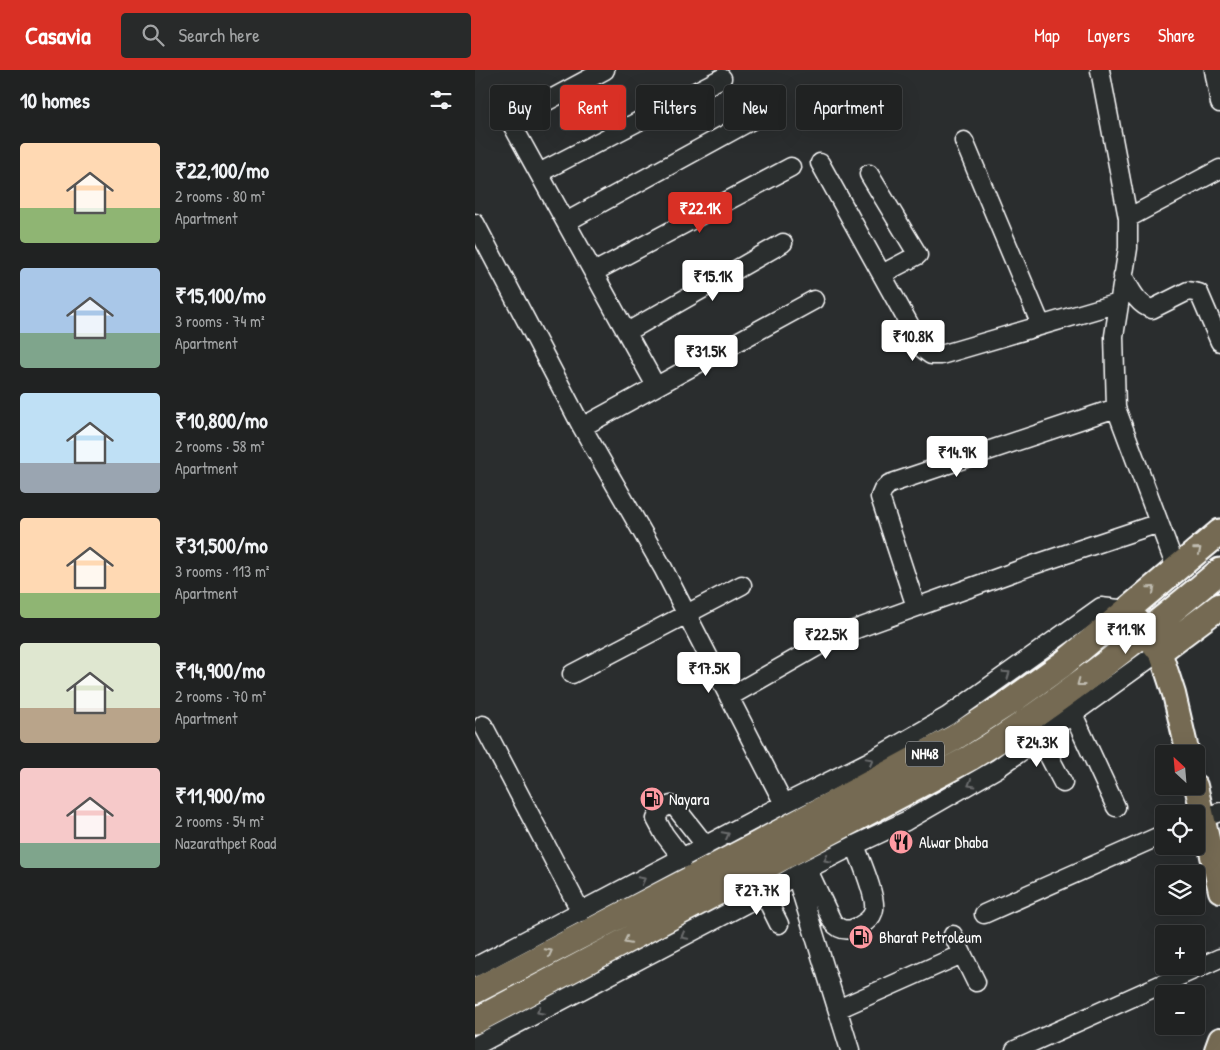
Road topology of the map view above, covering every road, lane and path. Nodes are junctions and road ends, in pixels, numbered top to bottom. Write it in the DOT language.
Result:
graph roads {
  1 [pos="605,70"];
  2 [pos="1100,70"];
  3 [pos="1214,70"];
  4 [pos="722,78"];
  5 [pos="1220,103"];
  6 [pos="734,130"];
  7 [pos="964,142"];
  8 [pos="820,163"];
  9 [pos="791,167"];
  10 [pos="1220,169"];
  11 [pos="539,173"];
  12 [pos="869,174"];
  13 [pos="1128,218"];
  14 [pos="566,222"];
  15 [pos="475,223"];
  16 [pos="783,243"];
  17 [pos="593,272"];
  18 [pos="883,274"];
  19 [pos="1123,276"];
  20 [pos="814,300"];
  21 [pos="1118,303"];
  22 [pos="1041,326"];
  23 [pos="627,332"];
  24 [pos="1220,342"];
  25 [pos="656,386"];
  26 [pos="1116,408"];
  27 [pos="582,427"];
  28 [pos="1159,523"];
  29 [pos="1220,532"];
  30 [pos="1176,568"];
  31 [pos="1220,572"];
  32 [pos="742,585"];
  33 [pos="1220,606"];
  34 [pos="916,607"];
  35 [pos="1128,610"];
  36 [pos="686,614"];
  37 [pos="1154,642"];
  38 [pos="572,674"];
  39 [pos="729,697"];
  40 [pos="1073,714"];
  41 [pos="483,725"];
  42 [pos="1040,739"];
  43 [pos="1186,745"];
  44 [pos="1063,783"];
  45 [pos="1199,795"];
  46 [pos="784,804"];
  47 [pos="1116,807"];
  48 [pos="1206,816"];
  49 [pos="863,833"];
  50 [pos="1155,838"];
  51 [pos="706,846"];
  52 [pos="688,868"];
  53 [pos="802,872"];
  54 [pos="1220,891"];
  55 [pos="765,894"];
  56 [pos="581,912"];
  57 [pos="984,914"];
  58 [pos="779,924"];
  59 [pos="953,935"];
  60 [pos="963,954"];
  61 [pos="1220,958"];
  62 [pos="475,967"];
  63 [pos="598,968"];
  64 [pos="976,982"];
  65 [pos="475,991"];
  66 [pos="838,1009"];
  67 [pos="475,1021"];
  68 [pos="1220,1039"];
  69 [pos="475,1046"];
  70 [pos="850,1050"];
  71 [pos="1015,1050"];
  72 [pos="1216,1050"];
  1 -- 11 [label="street"];
  2 -- 13 [label="street"];
  3 -- 5 [label="street"];
  4 -- 11 [label="street"];
  6 -- 14 [label="street"];
  7 -- 22 [label="street"];
  8 -- 18 [label="street"];
  9 -- 17 [label="street"];
  10 -- 13 [label="street"];
  11 -- 14 [label="street"];
  12 -- 18 [label="street"];
  13 -- 19 [label="street"];
  14 -- 17 [label="street"];
  15 -- 27 [label="street"];
  16 -- 23 [label="street"];
  17 -- 23 [label="street"];
  18 -- 22 [label="street"];
  19 -- 21 [label="street"];
  19 -- 24 [label="street"];
  20 -- 25 [label="street"];
  21 -- 22 [label="street"];
  21 -- 26 [label="street"];
  23 -- 25 [label="street"];
  25 -- 27 [label="street"];
  26 -- 28 [label="street"];
  26 -- 34 [label="street"];
  27 -- 36 [label="street"];
  28 -- 30 [label="street"];
  28 -- 34 [label="street"];
  30 -- 29 [label="highway, NH48, one-way"];
  35 -- 30 [label="highway, NH48, one-way"];
  31 -- 37 [label="highway, NH48"];
  32 -- 36 [label="street"];
  33 -- 37 [label="highway"];
  34 -- 39 [label="street"];
  35 -- 37 [label="highway"];
  46 -- 35 [label="street, one-way"];
  35 -- 52 [label="highway, NH48"];
  36 -- 38 [label="street"];
  36 -- 39 [label="street"];
  37 -- 40 [label="street"];
  37 -- 43 [label="main road"];
  37 -- 49 [label="highway, NH48, one-way"];
  39 -- 46 [label="street"];
  40 -- 42 [label="street"];
  40 -- 47 [label="street"];
  41 -- 56 [label="street"];
  42 -- 44 [label="street"];
  42 -- 49 [label="street, one-way"];
  45 -- 48 [label="main road"];
  51 -- 46 [label="street, one-way"];
  48 -- 54 [label="main road"];
  49 -- 53 [label="street, one-way"];
  49 -- 53 [label="street"];
  49 -- 63 [label="highway, NH48, one-way"];
  50 -- 57 [label="street"];
  51 -- 52 [label="street"];
  51 -- 52 [label="street"];
  56 -- 52 [label="street, one-way"];
  65 -- 52 [label="highway, NH48, one-way"];
  53 -- 55 [label="street"];
  53 -- 66 [label="street"];
  55 -- 58 [label="street"];
  55 -- 63 [label="street, one-way"];
  56 -- 62 [label="street"];
  59 -- 60 [label="street"];
  60 -- 64 [label="street"];
  60 -- 66 [label="street"];
  61 -- 71 [label="street"];
  63 -- 67 [label="highway, NH48"];
  63 -- 69 [label="street, one-way"];
  66 -- 70 [label="street"];
  68 -- 72 [label="main road"];
}
